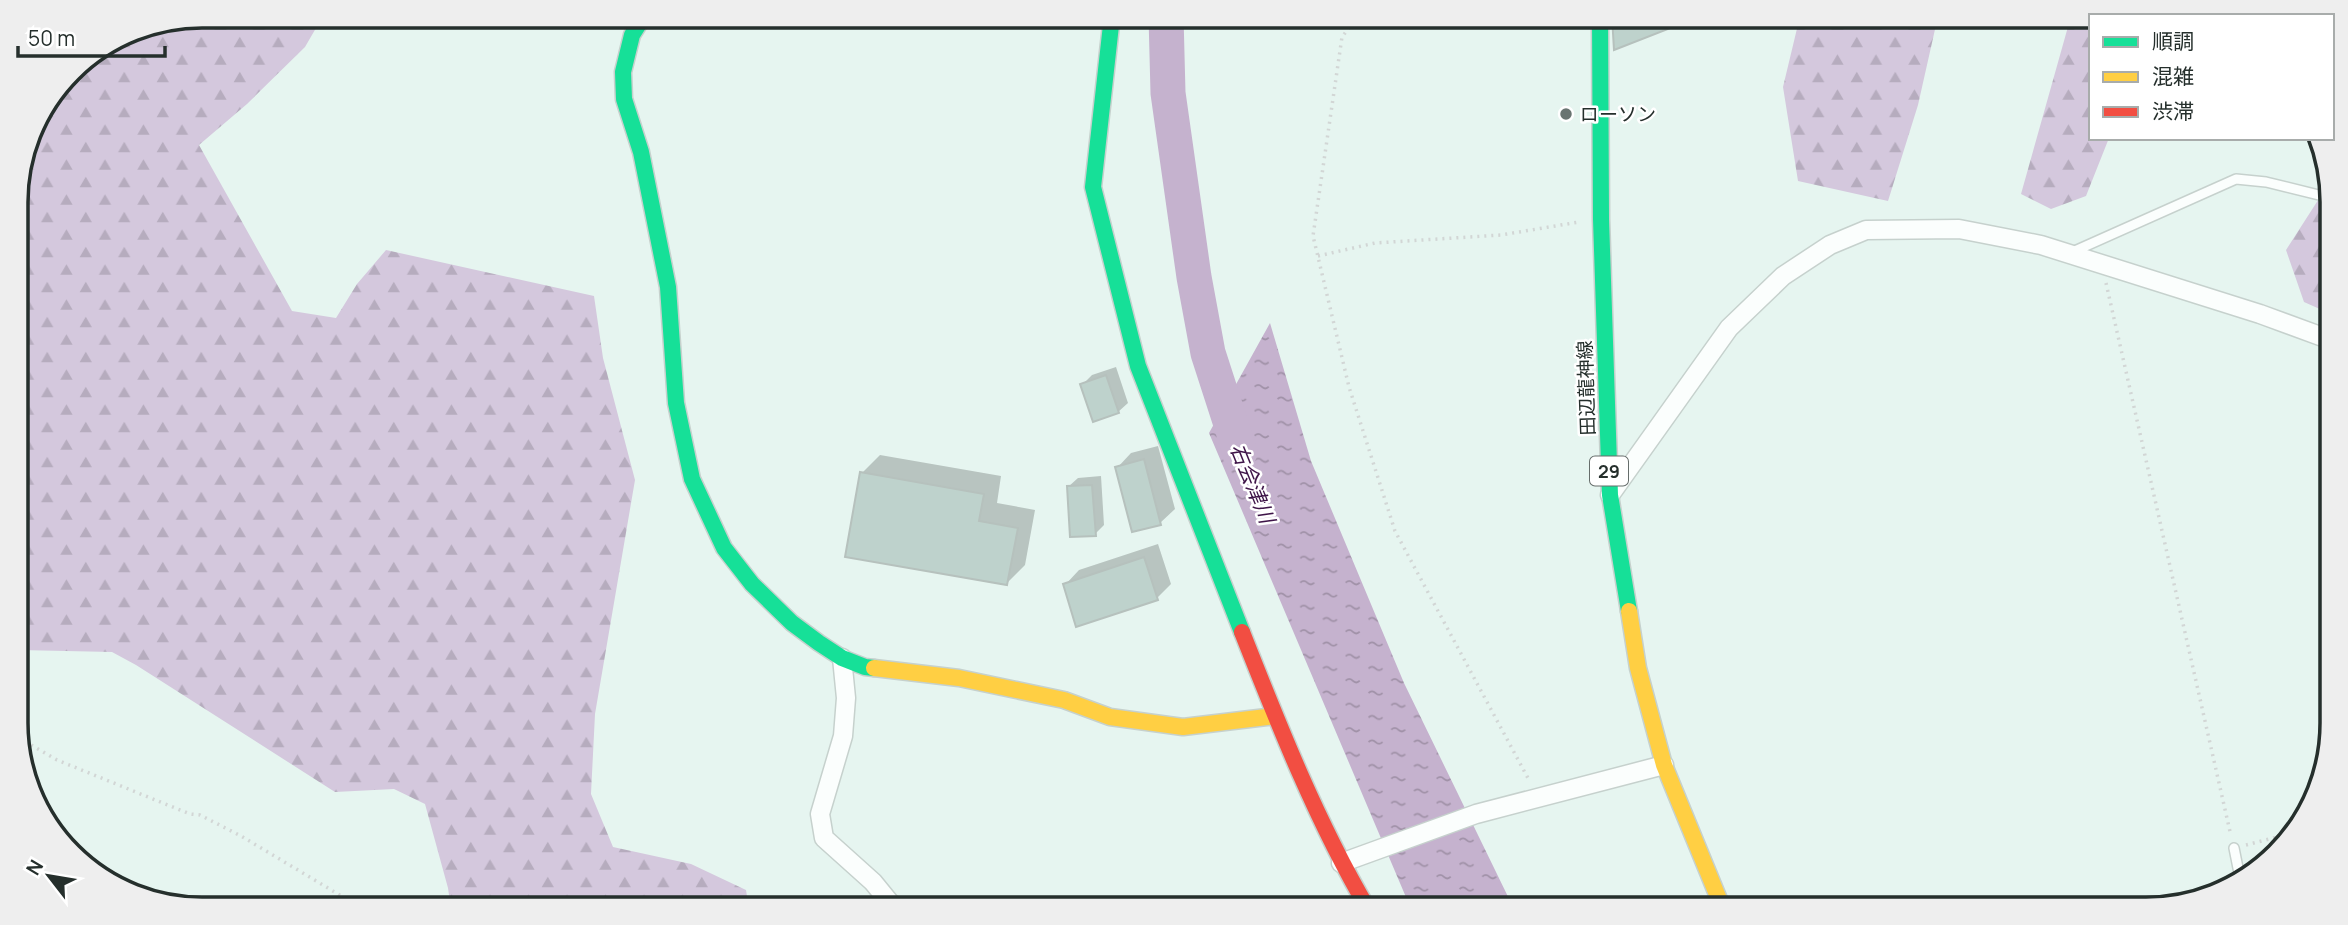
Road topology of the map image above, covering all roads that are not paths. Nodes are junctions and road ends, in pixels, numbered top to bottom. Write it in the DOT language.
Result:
graph roads {
  1 [pos="636,28"];
  2 [pos="1111,28"];
  3 [pos="1600,28"];
  4 [pos="2320,195"];
  5 [pos="2068,253"];
  6 [pos="2320,336"];
  7 [pos="1609,495"];
  8 [pos="842,658"];
  9 [pos="1275,716"];
  10 [pos="1664,765"];
  11 [pos="2234,848"];
  12 [pos="1341,863"];
  13 [pos="2238,870"];
  14 [pos="885,897"];
  15 [pos="1361,897"];
  16 [pos="1718,897"];
  1 -- 8 [label="street"];
  2 -- 9 [label="street"];
  3 -- 7 [label="street, 田辺龍神線 / 29"];
  4 -- 5 [label="lane"];
  5 -- 6 [label="street"];
  5 -- 7 [label="street"];
  7 -- 10 [label="street, 田辺龍神線 / 29"];
  8 -- 9 [label="street"];
  8 -- 14 [label="street"];
  9 -- 12 [label="street"];
  10 -- 12 [label="street"];
  10 -- 16 [label="street, 田辺龍神線 / 29"];
  11 -- 13 [label="lane"];
  12 -- 15 [label="street"];
}
